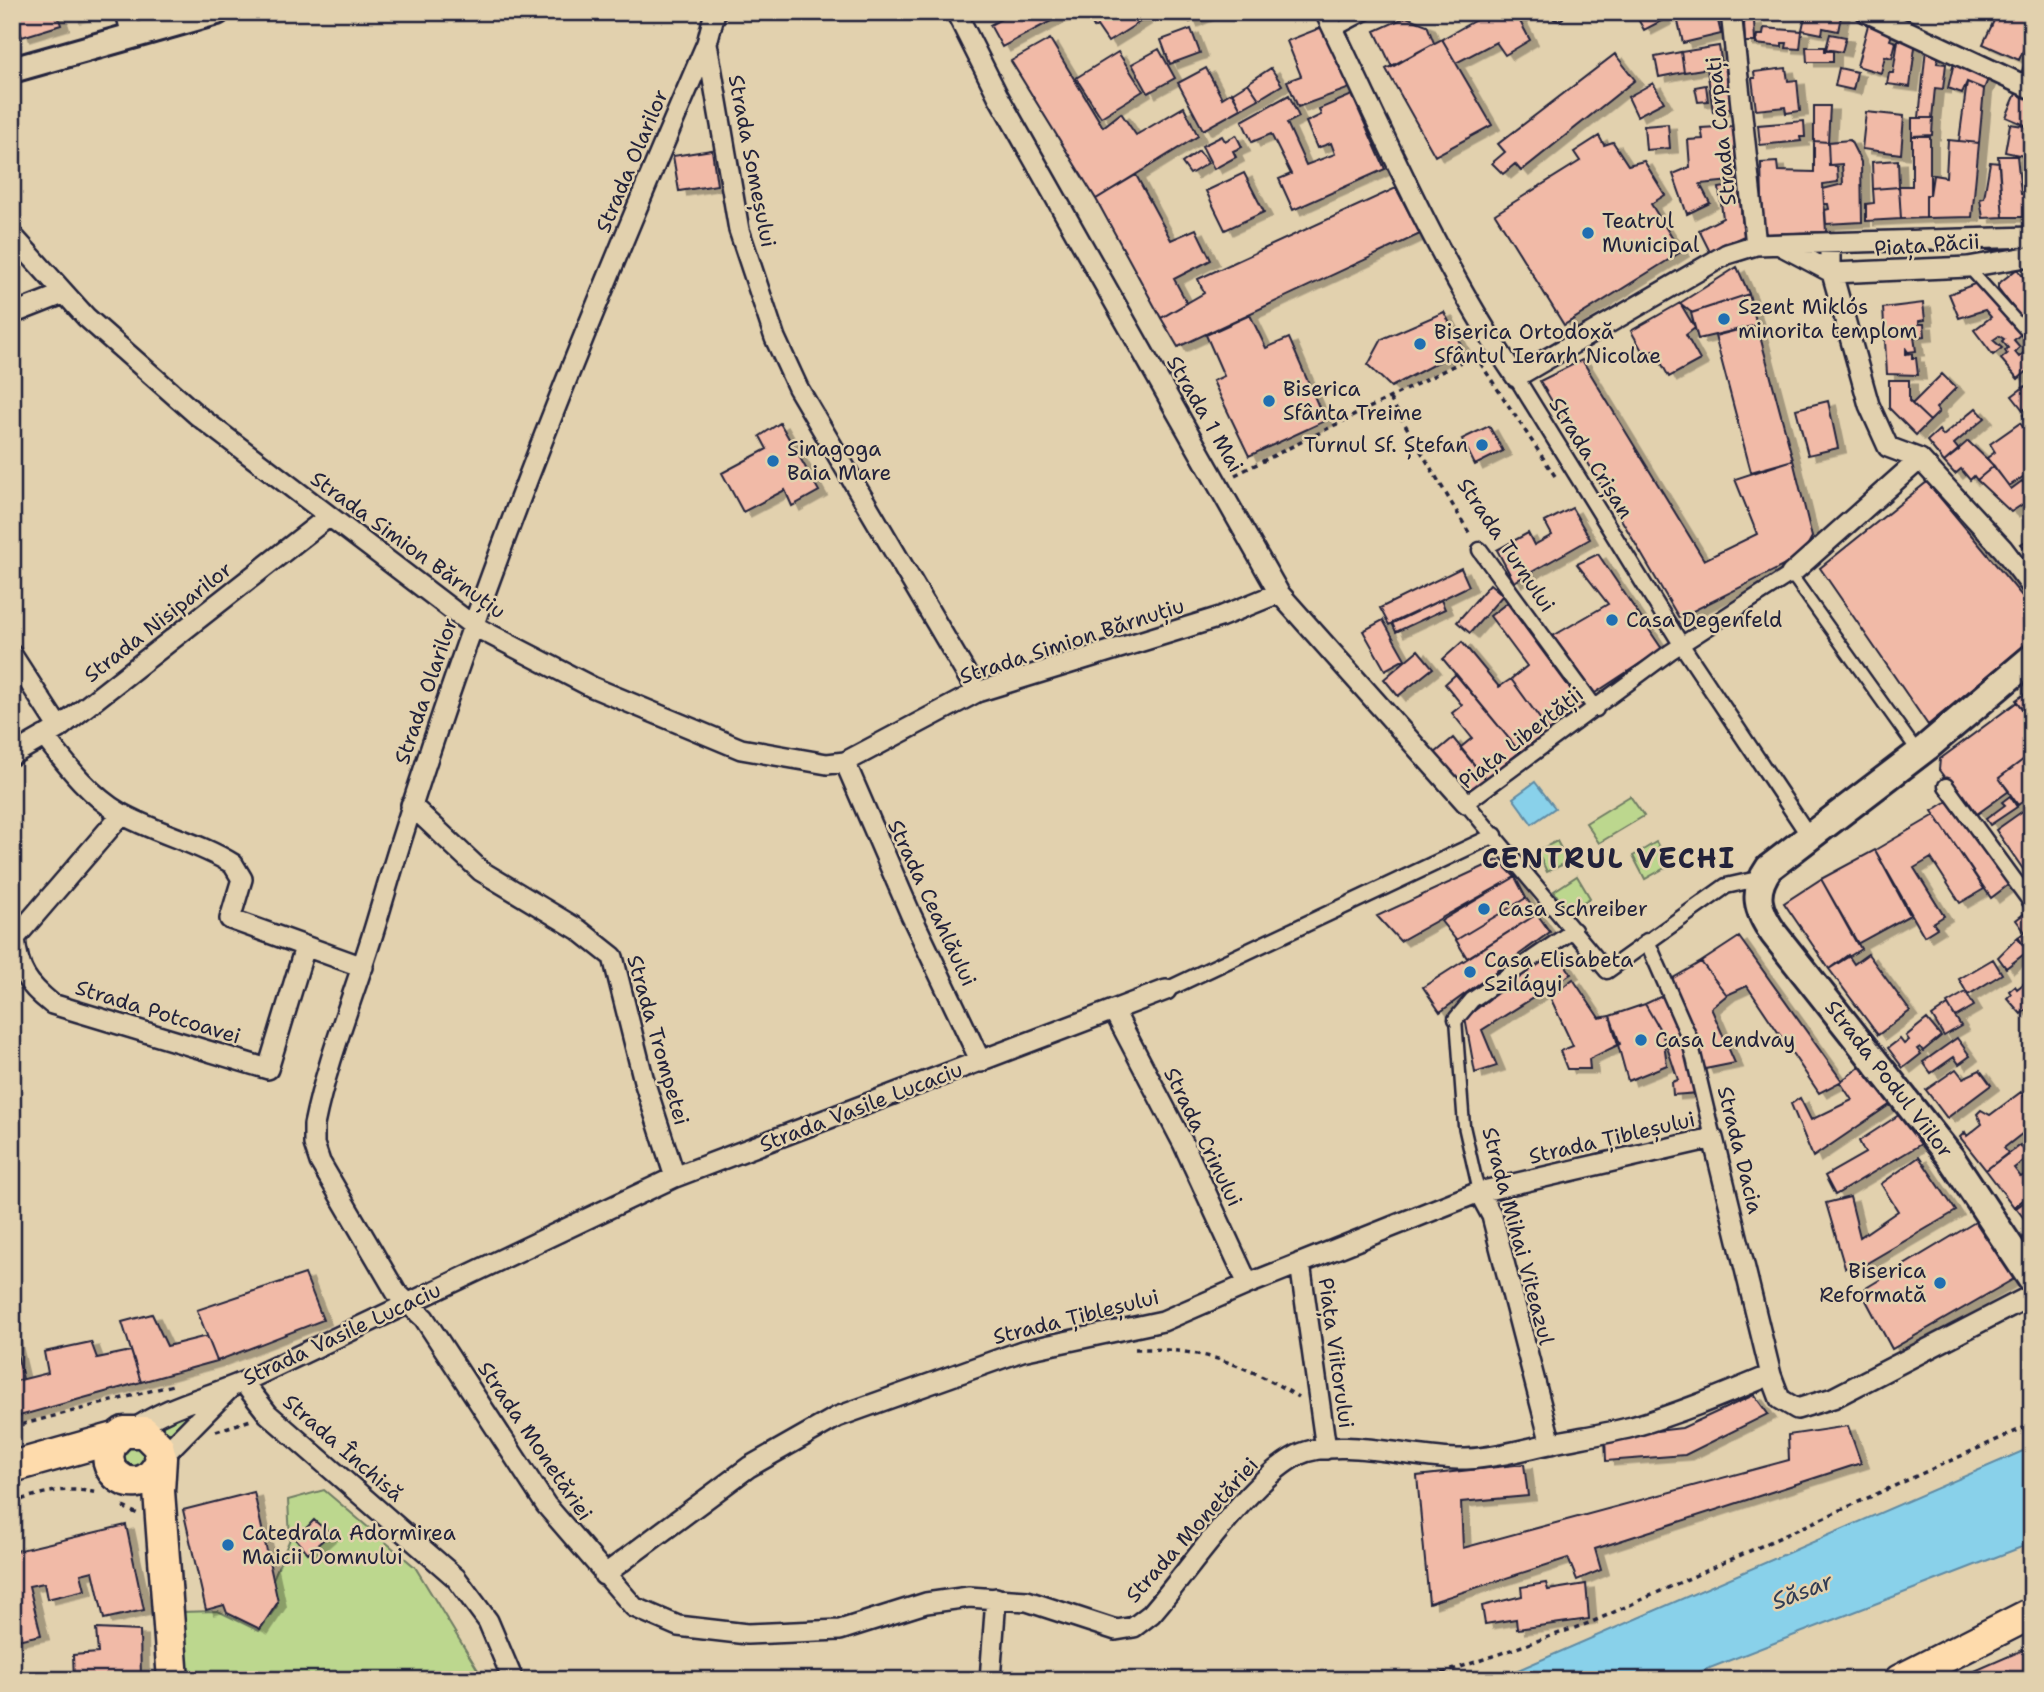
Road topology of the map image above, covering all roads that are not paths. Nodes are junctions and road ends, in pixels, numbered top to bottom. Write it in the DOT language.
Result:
graph roads {
  1 [pos="126,12"];
  2 [pos="217,12"];
  3 [pos="715,12"];
  4 [pos="956,12"];
  5 [pos="1325,12"];
  6 [pos="1370,12"];
  7 [pos="1731,12"];
  8 [pos="1866,12"];
  9 [pos="1334,31"];
  10 [pos="132,36"];
  11 [pos="707,43"];
  12 [pos="12,70"];
  13 [pos="2032,89"];
  14 [pos="12,235"];
  15 [pos="2024,237"];
  16 [pos="1834,243"];
  17 [pos="1756,245"];
  18 [pos="1781,245"];
  19 [pos="2027,257"];
  20 [pos="1968,267"];
  21 [pos="1833,273"];
  22 [pos="63,294"];
  23 [pos="12,314"];
  24 [pos="2032,338"];
  25 [pos="1516,377"];
  26 [pos="1920,459"];
  27 [pos="328,517"];
  28 [pos="1480,550"];
  29 [pos="1791,574"];
  30 [pos="2032,587"];
  31 [pos="1279,593"];
  32 [pos="472,625"];
  33 [pos="1681,644"];
  34 [pos="12,655"];
  35 [pos="2032,658"];
  36 [pos="977,692"];
  37 [pos="1595,708"];
  38 [pos="51,732"];
  39 [pos="1923,750"];
  40 [pos="12,755"];
  41 [pos="845,762"];
  42 [pos="1946,786"];
  43 [pos="1466,803"];
  44 [pos="411,805"];
  45 [pos="122,814"];
  46 [pos="1494,836"];
  47 [pos="1810,836"];
  48 [pos="1762,878"];
  49 [pos="2032,904"];
  50 [pos="1574,930"];
  51 [pos="1647,942"];
  52 [pos="304,947"];
  53 [pos="363,967"];
  54 [pos="1166,990"];
  55 [pos="1114,1011"];
  56 [pos="1456,1019"];
  57 [pos="981,1062"];
  58 [pos="1713,1138"];
  59 [pos="675,1177"];
  60 [pos="1479,1192"];
  61 [pos="1300,1263"];
  62 [pos="2032,1280"];
  63 [pos="1248,1284"];
  64 [pos="2032,1295"];
  65 [pos="407,1303"];
  66 [pos="1771,1375"];
  67 [pos="237,1384"];
  68 [pos="124,1434"];
  69 [pos="1551,1444"];
  70 [pos="1326,1449"];
  71 [pos="61,1455"];
  72 [pos="160,1462"];
  73 [pos="12,1467"];
  74 [pos="116,1488"];
  75 [pos="151,1507"];
  76 [pos="604,1575"];
  77 [pos="996,1598"];
  78 [pos="2032,1613"];
  79 [pos="173,1680"];
  80 [pos="513,1680"];
  81 [pos="989,1680"];
  82 [pos="1900,1680"];
  1 -- 10 [label="street"];
  2 -- 10 [label="street"];
  3 -- 11 [label="street, Strada Olarilor"];
  4 -- 31 [label="street, Strada 1 Mai"];
  5 -- 9 [label="street, Strada Crișan"];
  6 -- 9 [label="lane"];
  7 -- 17 [label="street, Strada Carpați"];
  8 -- 13 [label="street"];
  9 -- 25 [label="street, Strada Crișan"];
  10 -- 12 [label="street"];
  11 -- 32 [label="street, Strada Olarilor"];
  11 -- 36 [label="street, Strada Someșului"];
  14 -- 22 [label="street, Strada Simion Bărnuțiu"];
  15 -- 16 [label="street, Piața Păcii"];
  15 -- 19 [label="street, Piața Păcii"];
  16 -- 18 [label="street, Piața Păcii"];
  16 -- 21 [label="street"];
  17 -- 18 [label="street, Piața Păcii"];
  17 -- 25 [label="street, Piața Păcii"];
  18 -- 21 [label="street"];
  19 -- 20 [label="street, Piața Păcii"];
  20 -- 21 [label="street, Piața Păcii"];
  20 -- 24 [label="lane"];
  21 -- 26 [label="street"];
  22 -- 23 [label="street"];
  22 -- 27 [label="street, Strada Simion Bărnuțiu"];
  25 -- 33 [label="street, Strada Crișan"];
  26 -- 29 [label="street"];
  26 -- 30 [label="street"];
  27 -- 32 [label="street, Strada Simion Bărnuțiu"];
  27 -- 38 [label="street, Strada Nisiparilor"];
  28 -- 37 [label="street, Strada Turnului"];
  29 -- 33 [label="street, Piața Libertății"];
  29 -- 39 [label="lane"];
  31 -- 36 [label="street, Strada Simion Bărnuțiu"];
  31 -- 43 [label="street, Strada 1 Mai"];
  32 -- 41 [label="street, Strada Simion Bărnuțiu"];
  32 -- 44 [label="street, Strada Olarilor"];
  33 -- 37 [label="street, Piața Libertății"];
  33 -- 47 [label="street, Strada Crișan"];
  34 -- 38 [label="street"];
  35 -- 39 [label="main road"];
  36 -- 41 [label="street, Strada Simion Bărnuțiu"];
  37 -- 43 [label="street, Piața Libertății"];
  38 -- 40 [label="street, Strada Nisiparilor"];
  38 -- 45 [label="street"];
  39 -- 47 [label="main road"];
  41 -- 57 [label="street, Strada Ceahlăului"];
  42 -- 49 [label="street"];
  43 -- 46 [label="street, Piața Libertății"];
  44 -- 53 [label="street, Strada Olarilor"];
  44 -- 59 [label="street, Strada Trompetei"];
  45 -- 52 [label="street"];
  45 -- 52 [label="street, Strada Potcoavei"];
  46 -- 50 [label="street, Piața Libertății"];
  46 -- 54 [label="street, Strada Vasile Lucaciu"];
  47 -- 48 [label="main road"];
  48 -- 51 [label="street, Piața Libertății"];
  48 -- 62 [label="main road, Strada Podul Viilor"];
  50 -- 51 [label="street, Piața Libertății"];
  50 -- 56 [label="street, Strada Mihai Viteazul"];
  51 -- 58 [label="street, Strada Dacia"];
  52 -- 53 [label="street"];
  53 -- 65 [label="street, Strada Olarilor"];
  54 -- 55 [label="street, Strada Vasile Lucaciu"];
  55 -- 57 [label="street, Strada Vasile Lucaciu"];
  55 -- 63 [label="street, Strada Crinului"];
  56 -- 60 [label="lane, Strada Mihai Viteazul"];
  57 -- 59 [label="street, Strada Vasile Lucaciu"];
  58 -- 60 [label="street, Strada Țibleșului"];
  58 -- 66 [label="street, Strada Dacia"];
  59 -- 65 [label="street, Strada Vasile Lucaciu"];
  60 -- 61 [label="street, Strada Țibleșului"];
  60 -- 69 [label="street, Strada Mihai Viteazul"];
  61 -- 63 [label="street, Strada Țibleșului"];
  61 -- 70 [label="street, Piața Viitorului"];
  63 -- 76 [label="street, Strada Țibleșului"];
  64 -- 66 [label="street"];
  65 -- 67 [label="street, Strada Vasile Lucaciu"];
  65 -- 76 [label="street, Strada Monetăriei"];
  66 -- 69 [label="street, Strada Monetăriei"];
  67 -- 68 [label="street, Strada Vasile Lucaciu"];
  67 -- 72 [label="street, Strada Vasile Lucaciu"];
  67 -- 80 [label="street, Strada Închisă"];
  68 -- 71 [label="main road, Strada Vasile Lucaciu"];
  68 -- 72 [label="main road"];
  68 -- 74 [label="main road"];
  69 -- 70 [label="street, Strada Monetăriei"];
  70 -- 77 [label="street, Strada Monetăriei"];
  71 -- 73 [label="main road, Strada Vasile Lucaciu"];
  71 -- 74 [label="main road"];
  72 -- 74 [label="main road"];
  72 -- 75 [label="main road"];
  74 -- 75 [label="main road"];
  75 -- 79 [label="main road"];
  76 -- 77 [label="street, Strada Monetăriei"];
  77 -- 81 [label="street"];
  78 -- 82 [label="main road"];
}
